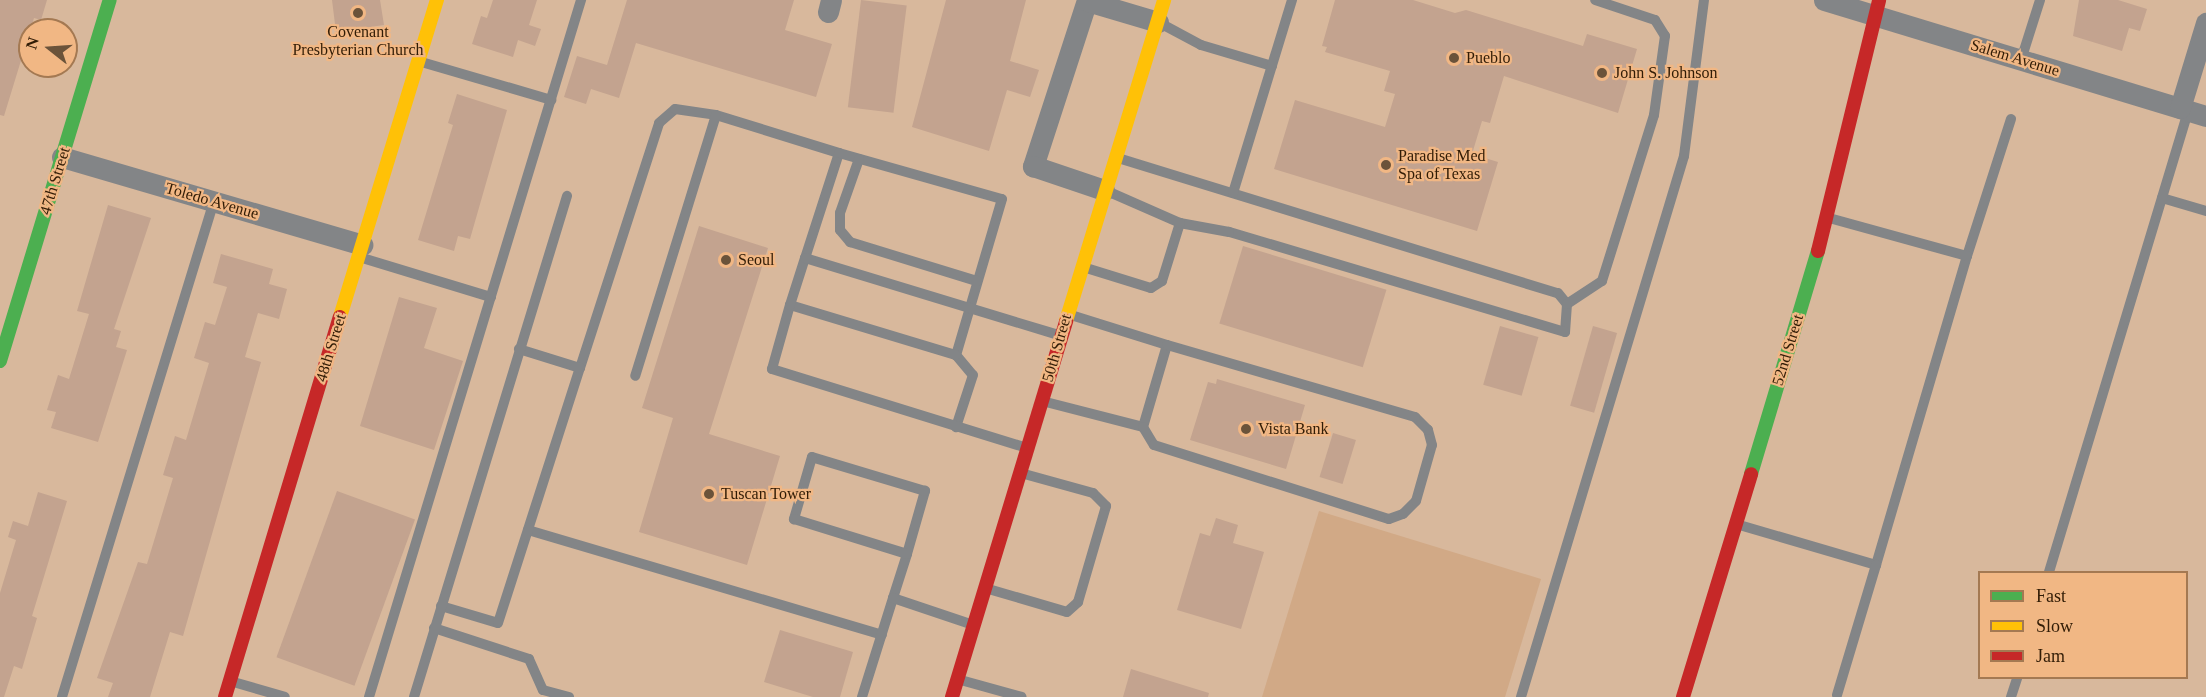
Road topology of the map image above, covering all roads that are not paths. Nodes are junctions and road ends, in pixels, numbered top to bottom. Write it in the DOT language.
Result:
graph roads {
  1 [pos="110,0"];
  2 [pos="437,0"];
  3 [pos="581,0"];
  4 [pos="1164,0"];
  5 [pos="1292,0"];
  6 [pos="1596,0"];
  7 [pos="1704,0"];
  8 [pos="1824,0"];
  9 [pos="2040,0"];
  10 [pos="1087,1"];
  11 [pos="1876,8"];
  12 [pos="1158,22"];
  13 [pos="2206,23"];
  14 [pos="2021,60"];
  15 [pos="418,61"];
  16 [pos="1272,66"];
  17 [pos="551,100"];
  18 [pos="2192,112"];
  19 [pos="716,114"];
  20 [pos="2011,119"];
  21 [pos="838,153"];
  22 [pos="62,157"];
  23 [pos="1116,157"];
  24 [pos="859,159"];
  25 [pos="1104,190"];
  26 [pos="1233,193"];
  27 [pos="567,196"];
  28 [pos="2162,198"];
  29 [pos="214,201"];
  30 [pos="2206,211"];
  31 [pos="1828,218"];
  32 [pos="1180,223"];
  33 [pos="361,251"];
  34 [pos="1967,256"];
  35 [pos="805,258"];
  36 [pos="1083,267"];
  37 [pos="977,281"];
  38 [pos="491,297"];
  39 [pos="1567,304"];
  40 [pos="790,305"];
  41 [pos="969,308"];
  42 [pos="1066,314"];
  43 [pos="1062,336"];
  44 [pos="1167,345"];
  45 [pos="519,349"];
  46 [pos="956,354"];
  47 [pos="0,361"];
  48 [pos="580,368"];
  49 [pos="635,376"];
  50 [pos="1042,401"];
  51 [pos="956,427"];
  52 [pos="1143,427"];
  53 [pos="1028,448"];
  54 [pos="1020,472"];
  55 [pos="1736,524"];
  56 [pos="528,530"];
  57 [pos="906,554"];
  58 [pos="1876,565"];
  59 [pos="2050,571"];
  60 [pos="985,588"];
  61 [pos="893,598"];
  62 [pos="441,606"];
  63 [pos="974,625"];
  64 [pos="434,628"];
  65 [pos="882,635"];
  66 [pos="957,679"];
  67 [pos="2017,679"];
  68 [pos="229,681"];
  69 [pos="1837,695"];
  70 [pos="62,697"];
  71 [pos="225,697"];
  72 [pos="285,697"];
  73 [pos="369,697"];
  74 [pos="414,697"];
  75 [pos="569,697"];
  76 [pos="862,697"];
  77 [pos="952,697"];
  78 [pos="1022,697"];
  79 [pos="1521,697"];
  80 [pos="1683,697"];
  81 [pos="2011,697"];
  1 -- 22 [label="street, 47th Street"];
  2 -- 15 [label="street, 48th Street"];
  3 -- 17 [label="lane"];
  4 -- 12 [label="street, 50th Street"];
  5 -- 16 [label="lane"];
  6 -- 39 [label="lane"];
  7 -- 79 [label="lane"];
  8 -- 11 [label="street, Salem Avenue"];
  9 -- 14 [label="lane"];
  10 -- 12 [label="street"];
  10 -- 25 [label="street"];
  11 -- 14 [label="street, Salem Avenue"];
  11 -- 31 [label="street, 52nd Street"];
  12 -- 16 [label="lane"];
  12 -- 23 [label="street, 50th Street"];
  13 -- 18 [label="street"];
  14 -- 18 [label="street, Salem Avenue"];
  15 -- 17 [label="lane"];
  15 -- 33 [label="street, 48th Street"];
  16 -- 26 [label="lane"];
  17 -- 38 [label="lane"];
  18 -- 28 [label="lane"];
  19 -- 21 [label="lane"];
  19 -- 48 [label="lane"];
  19 -- 49 [label="lane"];
  20 -- 34 [label="lane"];
  21 -- 24 [label="lane"];
  21 -- 35 [label="lane"];
  22 -- 29 [label="street, Toledo Avenue"];
  22 -- 47 [label="street, 47th Street"];
  23 -- 25 [label="street, 50th Street"];
  23 -- 26 [label="lane"];
  24 -- 37 [label="lane"];
  24 -- 37 [label="lane"];
  25 -- 32 [label="lane"];
  25 -- 36 [label="street, 50th Street"];
  26 -- 39 [label="lane"];
  27 -- 45 [label="lane"];
  28 -- 30 [label="lane"];
  28 -- 59 [label="lane"];
  29 -- 33 [label="street, Toledo Avenue"];
  29 -- 70 [label="lane"];
  31 -- 34 [label="lane"];
  31 -- 55 [label="street, 52nd Street"];
  32 -- 36 [label="lane"];
  32 -- 39 [label="lane"];
  33 -- 38 [label="lane"];
  33 -- 68 [label="street, 48th Street"];
  34 -- 58 [label="lane"];
  35 -- 40 [label="lane"];
  35 -- 41 [label="lane"];
  36 -- 42 [label="street, 50th Street"];
  37 -- 41 [label="lane"];
  38 -- 73 [label="lane"];
  40 -- 46 [label="lane"];
  40 -- 51 [label="lane"];
  41 -- 43 [label="lane"];
  41 -- 46 [label="lane"];
  42 -- 43 [label="street, 50th Street"];
  42 -- 44 [label="lane"];
  43 -- 50 [label="street, 50th Street"];
  44 -- 52 [label="lane"];
  44 -- 52 [label="lane"];
  45 -- 48 [label="lane"];
  45 -- 62 [label="lane"];
  46 -- 51 [label="lane"];
  48 -- 56 [label="lane"];
  50 -- 52 [label="lane"];
  50 -- 53 [label="street, 50th Street"];
  51 -- 53 [label="lane"];
  53 -- 54 [label="street, 50th Street"];
  54 -- 60 [label="street, 50th Street"];
  54 -- 60 [label="lane"];
  55 -- 58 [label="lane"];
  55 -- 80 [label="street, 52nd Street"];
  56 -- 62 [label="lane"];
  56 -- 65 [label="lane"];
  57 -- 57 [label="lane"];
  57 -- 61 [label="lane"];
  58 -- 69 [label="lane"];
  60 -- 63 [label="street, 50th Street"];
  61 -- 63 [label="lane"];
  61 -- 65 [label="lane"];
  62 -- 64 [label="lane"];
  63 -- 66 [label="street, 50th Street"];
  64 -- 74 [label="lane"];
  64 -- 75 [label="lane"];
  65 -- 76 [label="lane"];
  66 -- 77 [label="street, 50th Street"];
  66 -- 78 [label="lane"];
  67 -- 81 [label="lane"];
  68 -- 71 [label="street, 48th Street"];
  68 -- 72 [label="lane"];
}
